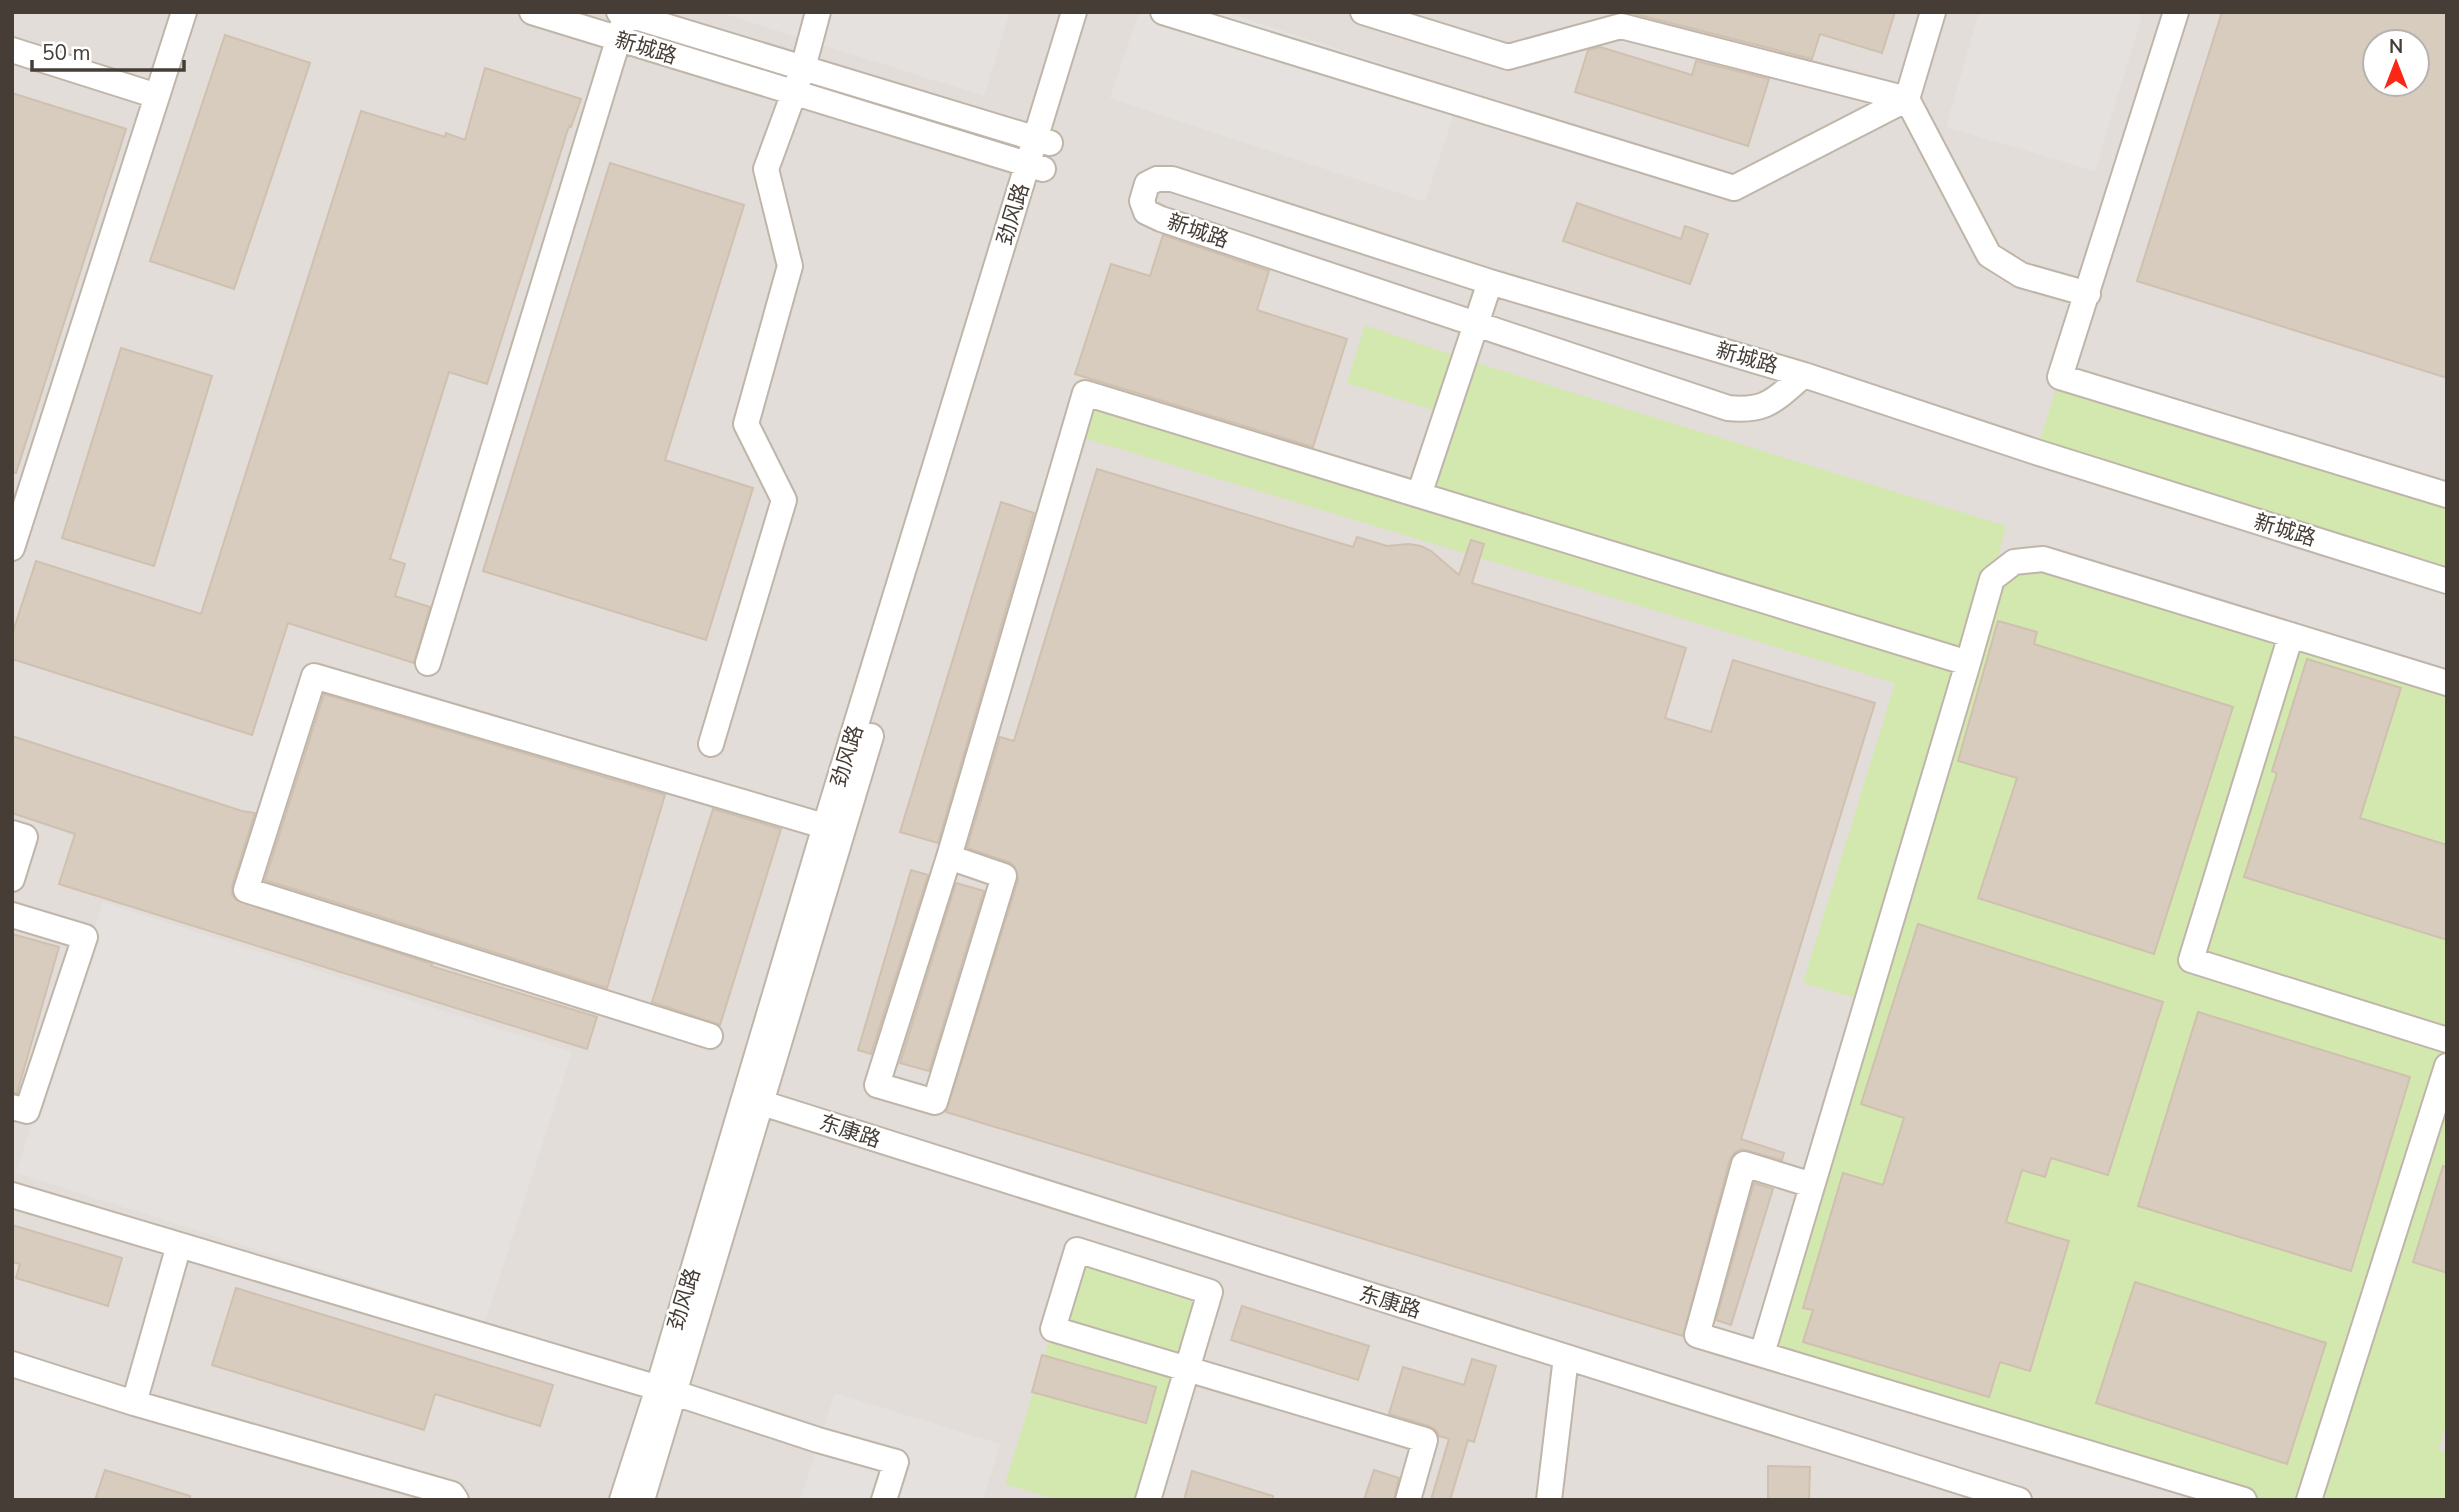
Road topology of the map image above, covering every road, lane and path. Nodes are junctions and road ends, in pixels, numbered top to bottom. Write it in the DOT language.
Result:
graph roads {
  1 [pos="184,12"];
  2 [pos="532,12"];
  3 [pos="818,12"];
  4 [pos="1074,12"];
  5 [pos="1091,12"];
  6 [pos="1163,12"];
  7 [pos="1363,12"];
  8 [pos="1933,12"];
  9 [pos="2176,12"];
  10 [pos="622,13"];
  11 [pos="618,40"];
  12 [pos="12,50"];
  13 [pos="803,68"];
  14 [pos="794,93"];
  15 [pos="157,96"];
  16 [pos="1908,99"];
  17 [pos="1043,141"];
  18 [pos="1035,166"];
  19 [pos="1490,282"];
  20 [pos="2088,293"];
  21 [pos="1475,324"];
  22 [pos="1804,375"];
  23 [pos="1419,495"];
  24 [pos="2447,495"];
  25 [pos="12,548"];
  26 [pos="2447,580"];
  27 [pos="2291,635"];
  28 [pos="428,663"];
  29 [pos="1968,663"];
  30 [pos="2447,682"];
  31 [pos="711,744"];
  32 [pos="833,828"];
  33 [pos="12,833"];
  34 [pos="949,857"];
  35 [pos="12,879"];
  36 [pos="12,915"];
  37 [pos="710,1036"];
  38 [pos="2447,1040"];
  39 [pos="2447,1066"];
  40 [pos="762,1103"];
  41 [pos="12,1107"];
  42 [pos="1812,1185"];
  43 [pos="12,1195"];
  44 [pos="179,1245"];
  45 [pos="1762,1354"];
  46 [pos="1566,1357"];
  47 [pos="12,1364"];
  48 [pos="1187,1369"];
  49 [pos="667,1390"];
  50 [pos="134,1403"];
  51 [pos="456,1500"];
  52 [pos="622,1500"];
  53 [pos="642,1500"];
  54 [pos="884,1500"];
  55 [pos="1148,1500"];
  56 [pos="1408,1500"];
  57 [pos="1549,1500"];
  58 [pos="2019,1500"];
  59 [pos="2244,1500"];
  60 [pos="2309,1500"];
  1 -- 15 [label="street"];
  2 -- 11 [label="street, 新城路"];
  3 -- 13 [label="street"];
  4 -- 17 [label="street, 劲风路"];
  5 -- 17 [label="street, 劲风路"];
  6 -- 16 [label="street"];
  7 -- 16 [label="street"];
  8 -- 16 [label="street"];
  9 -- 20 [label="street"];
  10 -- 11 [label="street"];
  10 -- 13 [label="street, 新城路"];
  11 -- 14 [label="street, 新城路"];
  11 -- 28 [label="street"];
  12 -- 15 [label="street"];
  13 -- 14 [label="street"];
  13 -- 17 [label="street, 新城路"];
  14 -- 18 [label="street, 新城路"];
  14 -- 31 [label="street"];
  15 -- 25 [label="street"];
  16 -- 20 [label="street"];
  17 -- 18 [label="street, 劲风路"];
  18 -- 32 [label="street, 劲风路"];
  19 -- 21 [label="street"];
  19 -- 21 [label="street, 新城路"];
  19 -- 22 [label="street, 新城路"];
  20 -- 24 [label="street"];
  21 -- 22 [label="street, 新城路"];
  21 -- 23 [label="street"];
  22 -- 26 [label="street, 新城路"];
  23 -- 29 [label="street"];
  23 -- 34 [label="street"];
  27 -- 29 [label="street"];
  27 -- 30 [label="street"];
  27 -- 38 [label="street"];
  29 -- 42 [label="street"];
  32 -- 37 [label="street"];
  32 -- 40 [label="street, 劲风路"];
  32 -- 49 [label="street, 劲风路"];
  33 -- 35 [label="street"];
  34 -- 34 [label="street"];
  36 -- 41 [label="street"];
  39 -- 60 [label="street"];
  40 -- 46 [label="street, 东康路"];
  40 -- 49 [label="street, 劲风路"];
  42 -- 45 [label="street"];
  42 -- 45 [label="street"];
  43 -- 44 [label="street"];
  44 -- 49 [label="street"];
  44 -- 50 [label="street"];
  45 -- 59 [label="street"];
  46 -- 57 [label="street"];
  46 -- 58 [label="street, 东康路"];
  47 -- 50 [label="street"];
  48 -- 48 [label="street"];
  48 -- 55 [label="street"];
  48 -- 56 [label="street"];
  49 -- 52 [label="street, 劲风路"];
  49 -- 53 [label="street, 劲风路"];
  49 -- 54 [label="street"];
  50 -- 51 [label="street"];
}
